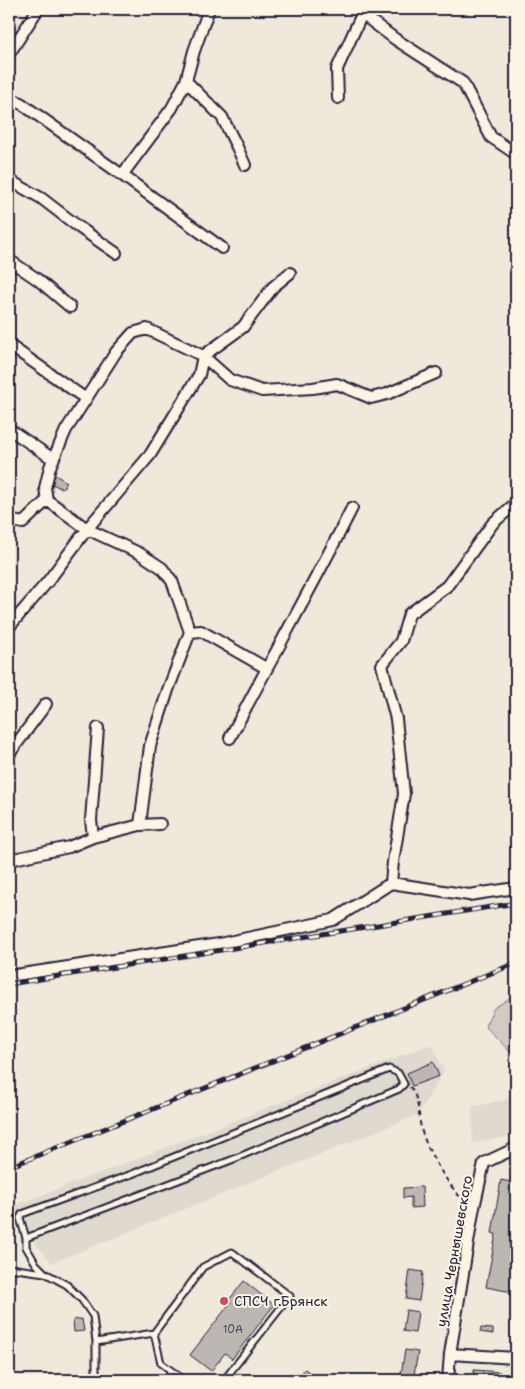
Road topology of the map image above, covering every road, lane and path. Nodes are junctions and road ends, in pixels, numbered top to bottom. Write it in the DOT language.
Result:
graph roads {
  1 [pos="38,9"];
  2 [pos="209,9"];
  3 [pos="359,12"];
  4 [pos="9,54"];
  5 [pos="186,81"];
  6 [pos="9,97"];
  7 [pos="338,98"];
  8 [pos="516,154"];
  9 [pos="245,165"];
  10 [pos="122,175"];
  11 [pos="9,180"];
  12 [pos="222,248"];
  13 [pos="116,253"];
  14 [pos="9,260"];
  15 [pos="290,274"];
  16 [pos="70,307"];
  17 [pos="9,345"];
  18 [pos="203,356"];
  19 [pos="436,373"];
  20 [pos="86,400"];
  21 [pos="9,429"];
  22 [pos="54,458"];
  23 [pos="47,500"];
  24 [pos="516,503"];
  25 [pos="352,508"];
  26 [pos="9,520"];
  27 [pos="87,530"];
  28 [pos="9,627"];
  29 [pos="190,632"];
  30 [pos="266,668"];
  31 [pos="46,704"];
  32 [pos="98,728"];
  33 [pos="230,738"];
  34 [pos="9,754"];
  35 [pos="160,824"];
  36 [pos="140,825"];
  37 [pos="93,837"];
  38 [pos="9,860"];
  39 [pos="392,883"];
  40 [pos="516,888"];
  41 [pos="9,976"];
  42 [pos="404,1084"];
  43 [pos="516,1148"];
  44 [pos="473,1212"];
  45 [pos="26,1238"];
  46 [pos="9,1268"];
  47 [pos="46,1273"];
  48 [pos="154,1333"];
  49 [pos="96,1342"];
  50 [pos="450,1354"];
  51 [pos="516,1358"];
  52 [pos="170,1370"];
  53 [pos="96,1380"];
  54 [pos="168,1380"];
  55 [pos="184,1380"];
  56 [pos="224,1380"];
  57 [pos="448,1380"];
  1 -- 4 [label="street"];
  2 -- 5 [label="street"];
  3 -- 7 [label="street"];
  3 -- 8 [label="street"];
  5 -- 9 [label="street"];
  5 -- 10 [label="street"];
  6 -- 10 [label="street"];
  10 -- 12 [label="street"];
  11 -- 13 [label="street"];
  14 -- 16 [label="street"];
  15 -- 18 [label="street"];
  17 -- 20 [label="street"];
  18 -- 19 [label="street"];
  18 -- 20 [label="street"];
  18 -- 27 [label="street"];
  20 -- 22 [label="street"];
  21 -- 22 [label="street"];
  22 -- 23 [label="street"];
  23 -- 26 [label="street"];
  23 -- 27 [label="street"];
  24 -- 39 [label="street"];
  25 -- 30 [label="street"];
  27 -- 28 [label="street"];
  27 -- 29 [label="street"];
  29 -- 30 [label="street"];
  29 -- 36 [label="street"];
  30 -- 33 [label="street"];
  31 -- 34 [label="street"];
  32 -- 37 [label="street"];
  35 -- 36 [label="street"];
  36 -- 37 [label="street"];
  37 -- 38 [label="street"];
  39 -- 40 [label="street"];
  39 -- 41 [label="street"];
  42 -- 44 [label="path"];
  42 -- 45 [label="lane"];
  42 -- 45 [label="lane"];
  43 -- 44 [label="street, улица Чернышевского"];
  44 -- 50 [label="street, улица Чернышевского"];
  45 -- 47 [label="lane"];
  46 -- 47 [label="lane"];
  47 -- 49 [label="lane"];
  48 -- 49 [label="lane"];
  48 -- 52 [label="lane"];
  48 -- 56 [label="lane"];
  49 -- 53 [label="lane"];
  50 -- 51 [label="street"];
  50 -- 57 [label="street, улица Чернышевского"];
  52 -- 54 [label="lane"];
  52 -- 55 [label="lane"];
}
